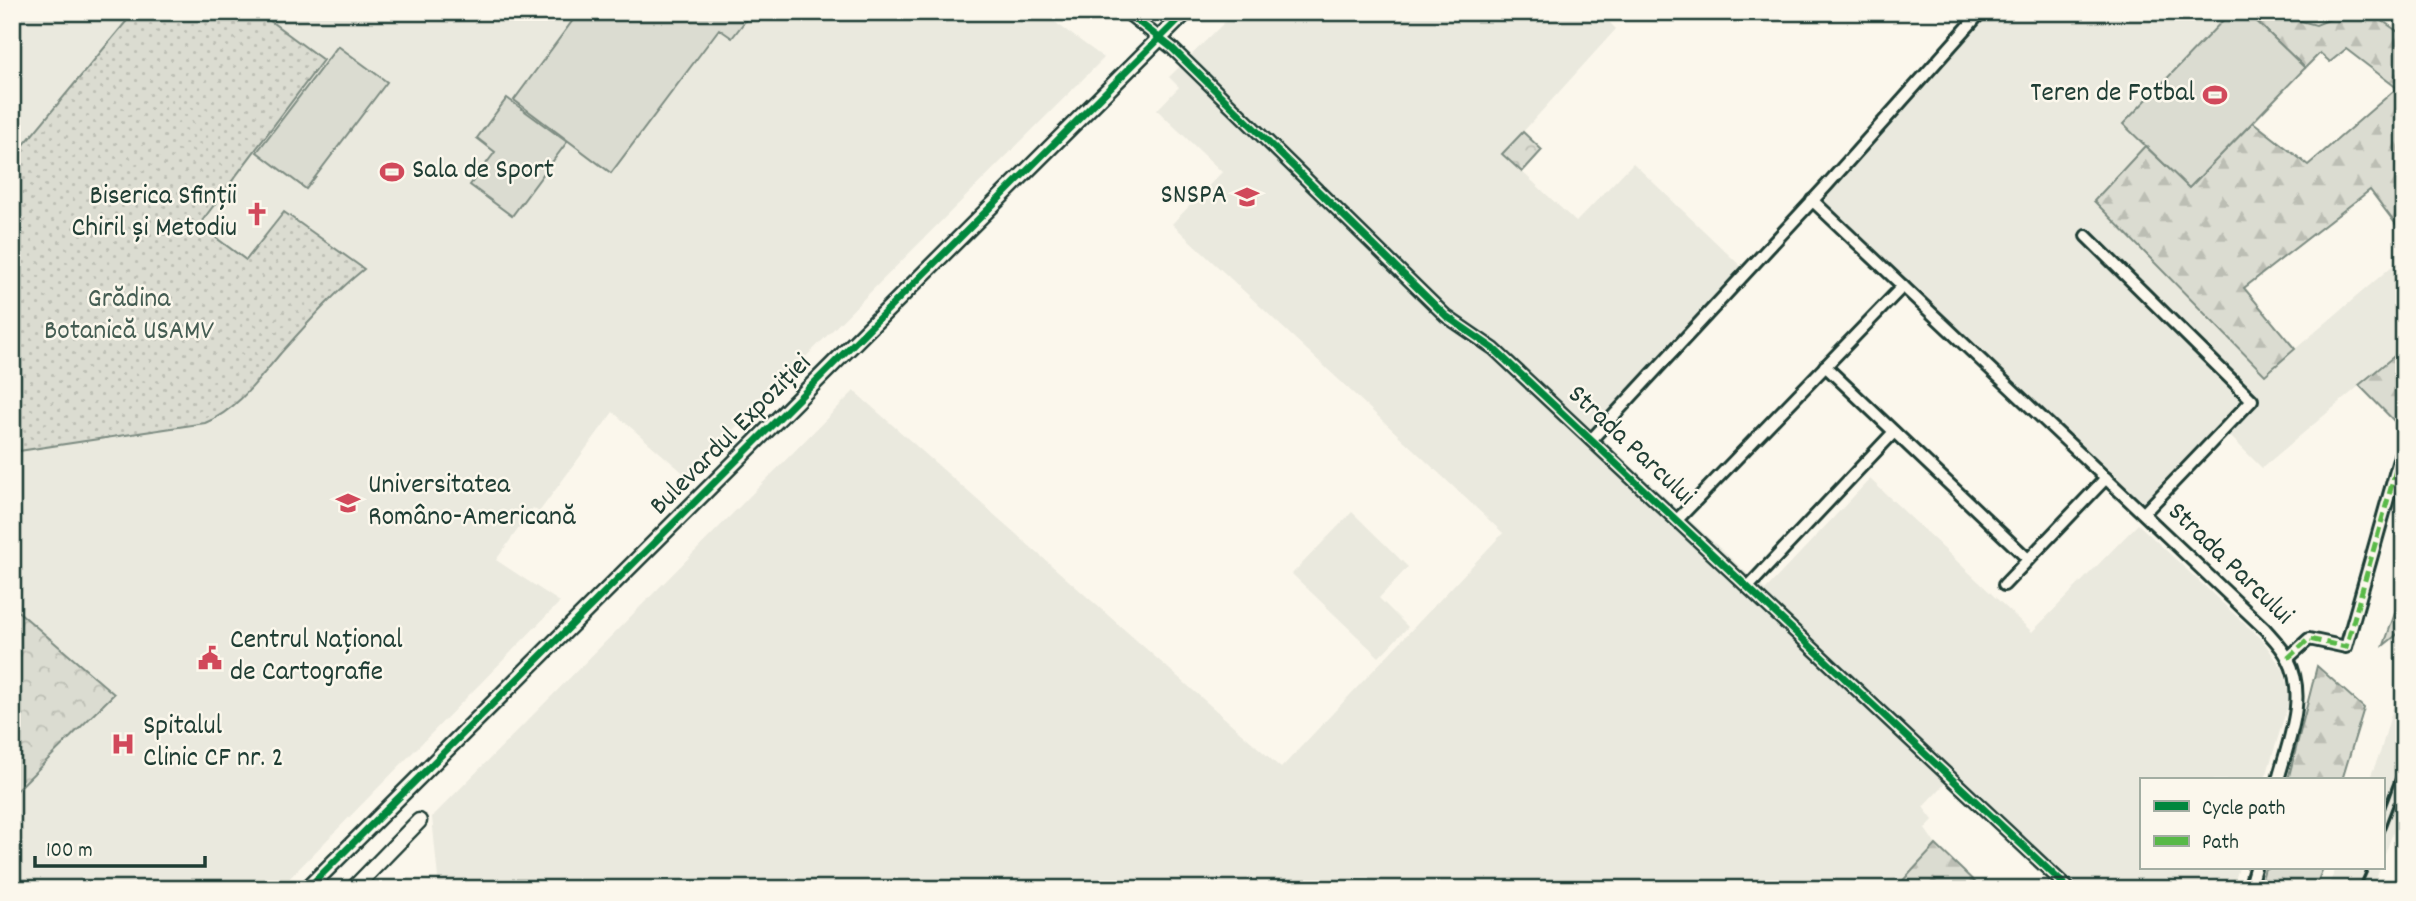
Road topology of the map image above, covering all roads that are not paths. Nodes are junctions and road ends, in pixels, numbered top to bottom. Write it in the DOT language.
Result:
graph roads {
  1 [pos="1126,12"];
  2 [pos="1186,12"];
  3 [pos="1981,12"];
  4 [pos="1161,38"];
  5 [pos="1812,201"];
  6 [pos="2086,236"];
  7 [pos="1903,286"];
  8 [pos="1825,366"];
  9 [pos="1894,432"];
  10 [pos="1591,440"];
  11 [pos="2402,449"];
  12 [pos="2106,478"];
  13 [pos="2144,513"];
  14 [pos="1677,520"];
  15 [pos="2028,559"];
  16 [pos="2004,585"];
  17 [pos="1748,587"];
  18 [pos="2288,658"];
  19 [pos="2279,778"];
  20 [pos="419,821"];
  21 [pos="2254,870"];
  22 [pos="307,889"];
  23 [pos="352,889"];
  24 [pos="2069,889"];
  25 [pos="2249,889"];
  1 -- 4 [label="street, Strada Parcului"];
  2 -- 4 [label="street, Bulevardul Expoziției"];
  3 -- 5 [label="street"];
  4 -- 10 [label="street, Strada Parcului"];
  4 -- 22 [label="street, Bulevardul Expoziției"];
  5 -- 7 [label="street, Strada Parcului"];
  5 -- 10 [label="street, Strada Parcului"];
  6 -- 13 [label="street"];
  7 -- 8 [label="street, Strada Parcului"];
  7 -- 12 [label="street, Strada Parcului"];
  8 -- 9 [label="street"];
  8 -- 14 [label="street, Strada Parcului"];
  9 -- 15 [label="street"];
  9 -- 17 [label="street"];
  10 -- 14 [label="street, Strada Parcului"];
  11 -- 18 [label="street"];
  12 -- 13 [label="street, Strada Parcului"];
  12 -- 15 [label="street"];
  13 -- 18 [label="street, Strada Parcului"];
  14 -- 17 [label="street, Strada Parcului"];
  15 -- 16 [label="street"];
  17 -- 24 [label="street, Strada Parcului"];
  18 -- 19 [label="street, Strada Parcului"];
  20 -- 23 [label="street"];
  21 -- 25 [label="street"];
}
